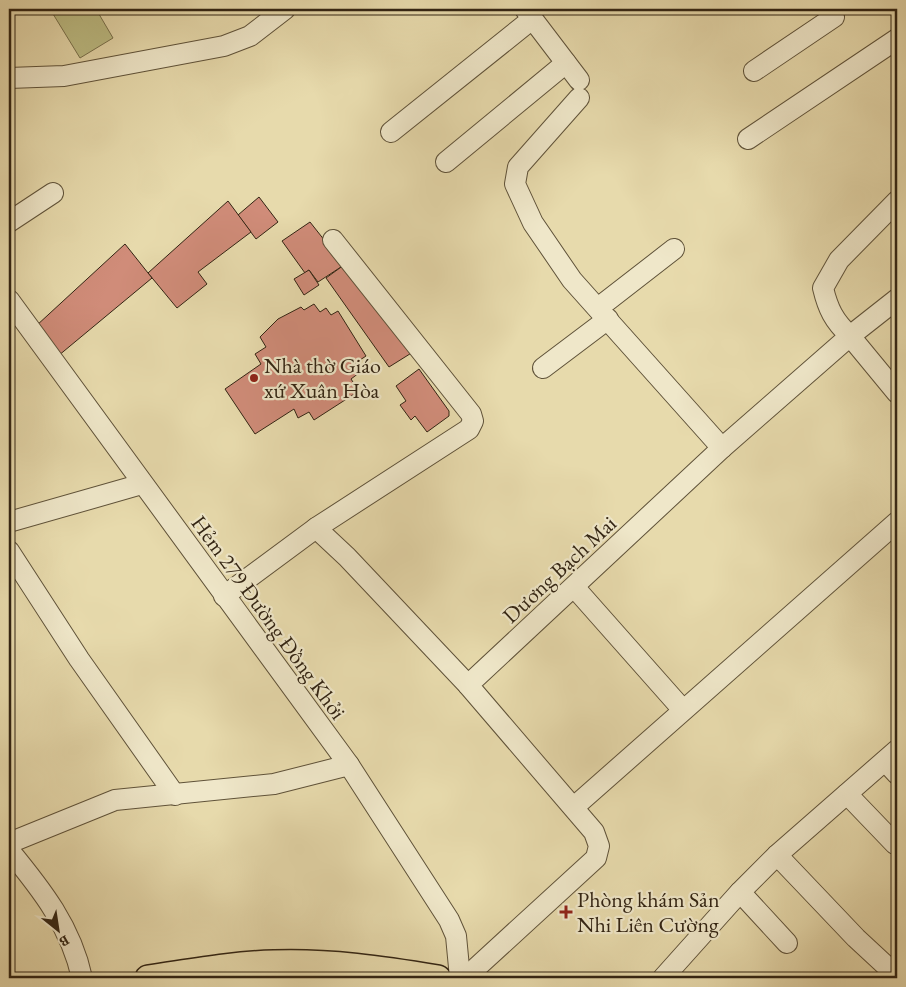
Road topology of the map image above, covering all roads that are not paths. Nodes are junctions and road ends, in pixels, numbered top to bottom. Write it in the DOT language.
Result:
graph roads {
  1 [pos="285,9"];
  2 [pos="827,9"];
  3 [pos="528,14"];
  4 [pos="897,39"];
  5 [pos="566,63"];
  6 [pos="754,71"];
  7 [pos="9,78"];
  8 [pos="391,132"];
  9 [pos="748,139"];
  10 [pos="446,162"];
  11 [pos="53,193"];
  12 [pos="897,201"];
  13 [pos="9,222"];
  14 [pos="333,240"];
  15 [pos="674,249"];
  16 [pos="897,299"];
  17 [pos="9,300"];
  18 [pos="603,313"];
  19 [pos="850,336"];
  20 [pos="543,368"];
  21 [pos="897,393"];
  22 [pos="722,448"];
  23 [pos="142,484"];
  24 [pos="9,522"];
  25 [pos="897,522"];
  26 [pos="316,528"];
  27 [pos="9,551"];
  28 [pos="575,588"];
  29 [pos="224,596"];
  30 [pos="468,685"];
  31 [pos="683,710"];
  32 [pos="893,761"];
  33 [pos="349,765"];
  34 [pos="847,794"];
  35 [pos="175,795"];
  36 [pos="574,807"];
  37 [pos="9,843"];
  38 [pos="895,844"];
  39 [pos="9,850"];
  40 [pos="777,856"];
  41 [pos="740,892"];
  42 [pos="787,943"];
  43 [pos="897,976"];
  44 [pos="82,978"];
  45 [pos="148,978"];
  46 [pos="438,978"];
  47 [pos="460,978"];
  48 [pos="465,978"];
  49 [pos="663,978"];
  1 -- 7 [label="street"];
  2 -- 6 [label="street"];
  3 -- 5 [label="street"];
  3 -- 8 [label="street"];
  4 -- 9 [label="street"];
  5 -- 10 [label="street"];
  5 -- 18 [label="street"];
  11 -- 13 [label="street"];
  12 -- 19 [label="street"];
  14 -- 26 [label="street"];
  15 -- 18 [label="street"];
  16 -- 19 [label="street, Dương Bạch Mai"];
  17 -- 23 [label="street, Hẻm 279 Đường Đồng Khởi"];
  18 -- 20 [label="street"];
  18 -- 22 [label="street"];
  19 -- 21 [label="street"];
  19 -- 22 [label="street, Dương Bạch Mai"];
  22 -- 28 [label="street, Dương Bạch Mai"];
  23 -- 24 [label="street"];
  23 -- 29 [label="street, Hẻm 279 Đường Đồng Khởi"];
  25 -- 31 [label="street"];
  26 -- 29 [label="street"];
  26 -- 30 [label="street"];
  27 -- 35 [label="street"];
  28 -- 30 [label="street, Dương Bạch Mai"];
  28 -- 31 [label="street"];
  29 -- 33 [label="street, Hẻm 279 Đường Đồng Khởi"];
  30 -- 36 [label="street"];
  31 -- 36 [label="street"];
  32 -- 34 [label="street"];
  33 -- 35 [label="street"];
  33 -- 47 [label="street, Hẻm 279 Đường Đồng Khởi"];
  34 -- 38 [label="street"];
  34 -- 40 [label="street"];
  35 -- 37 [label="street"];
  36 -- 48 [label="street"];
  39 -- 44 [label="street"];
  40 -- 41 [label="street"];
  40 -- 43 [label="street"];
  41 -- 42 [label="street"];
  41 -- 49 [label="street"];
  45 -- 46 [label="main road"];
}
